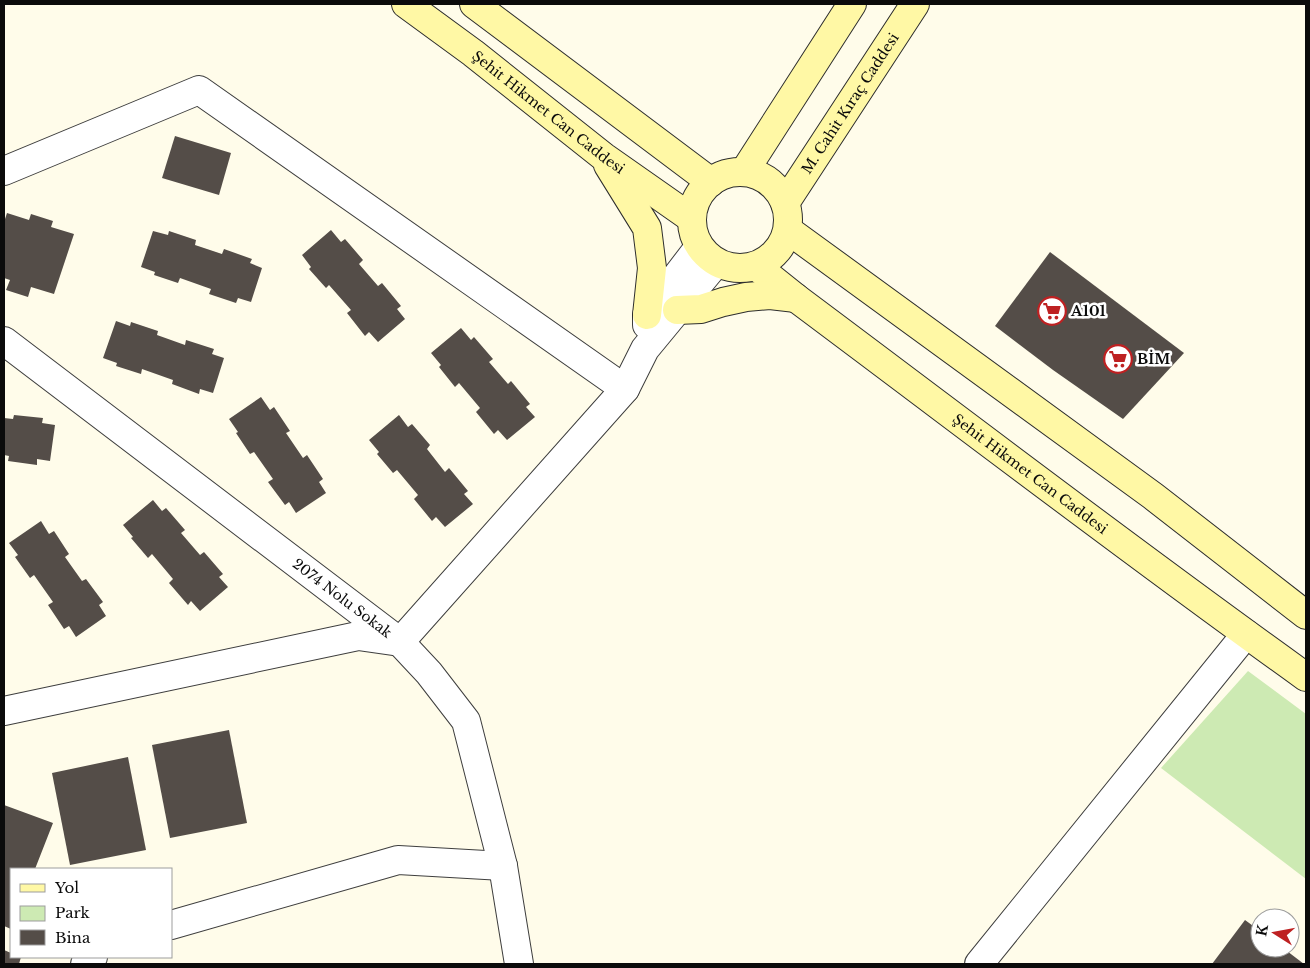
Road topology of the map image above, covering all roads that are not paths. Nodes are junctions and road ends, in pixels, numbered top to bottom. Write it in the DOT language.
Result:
graph roads {
  1 [pos="406,4"];
  2 [pos="474,4"];
  3 [pos="852,4"];
  4 [pos="915,4"];
  5 [pos="604,157"];
  6 [pos="4,171"];
  7 [pos="744,172"];
  8 [pos="710,182"];
  9 [pos="786,203"];
  10 [pos="691,218"];
  11 [pos="788,230"];
  12 [pos="708,255"];
  13 [pos="756,266"];
  14 [pos="796,298"];
  15 [pos="677,310"];
  16 [pos="647,315"];
  17 [pos="4,341"];
  18 [pos="645,349"];
  19 [pos="625,389"];
  20 [pos="1306,615"];
  21 [pos="1246,634"];
  22 [pos="400,642"];
  23 [pos="1306,677"];
  24 [pos="4,711"];
  25 [pos="503,866"];
  26 [pos="172,925"];
  27 [pos="519,964"];
  28 [pos="979,964"];
  1 -- 5 [label="street, Şehit Hikmet Can Caddesi"];
  2 -- 8 [label="street"];
  3 -- 7 [label="street"];
  4 -- 9 [label="street, M. Cahit Kıraç Caddesi"];
  5 -- 10 [label="street, Şehit Hikmet Can Caddesi"];
  5 -- 16 [label="street"];
  6 -- 19 [label="street"];
  7 -- 8 [label="street"];
  7 -- 9 [label="street"];
  8 -- 10 [label="street"];
  9 -- 11 [label="street"];
  10 -- 12 [label="street"];
  11 -- 13 [label="street"];
  11 -- 20 [label="street"];
  12 -- 13 [label="street"];
  12 -- 15 [label="street"];
  12 -- 16 [label="street"];
  13 -- 14 [label="street, Şehit Hikmet Can Caddesi"];
  14 -- 15 [label="street"];
  14 -- 21 [label="street, Şehit Hikmet Can Caddesi"];
  15 -- 18 [label="street"];
  16 -- 18 [label="street"];
  17 -- 22 [label="street, 2074 Nolu Sokak"];
  18 -- 19 [label="street"];
  19 -- 22 [label="street"];
  21 -- 23 [label="street, Şehit Hikmet Can Caddesi"];
  21 -- 28 [label="street"];
  22 -- 24 [label="street"];
  22 -- 25 [label="street, 2074 Nolu Sokak"];
  25 -- 26 [label="street"];
  25 -- 27 [label="street, 2074 Nolu Sokak"];
}
